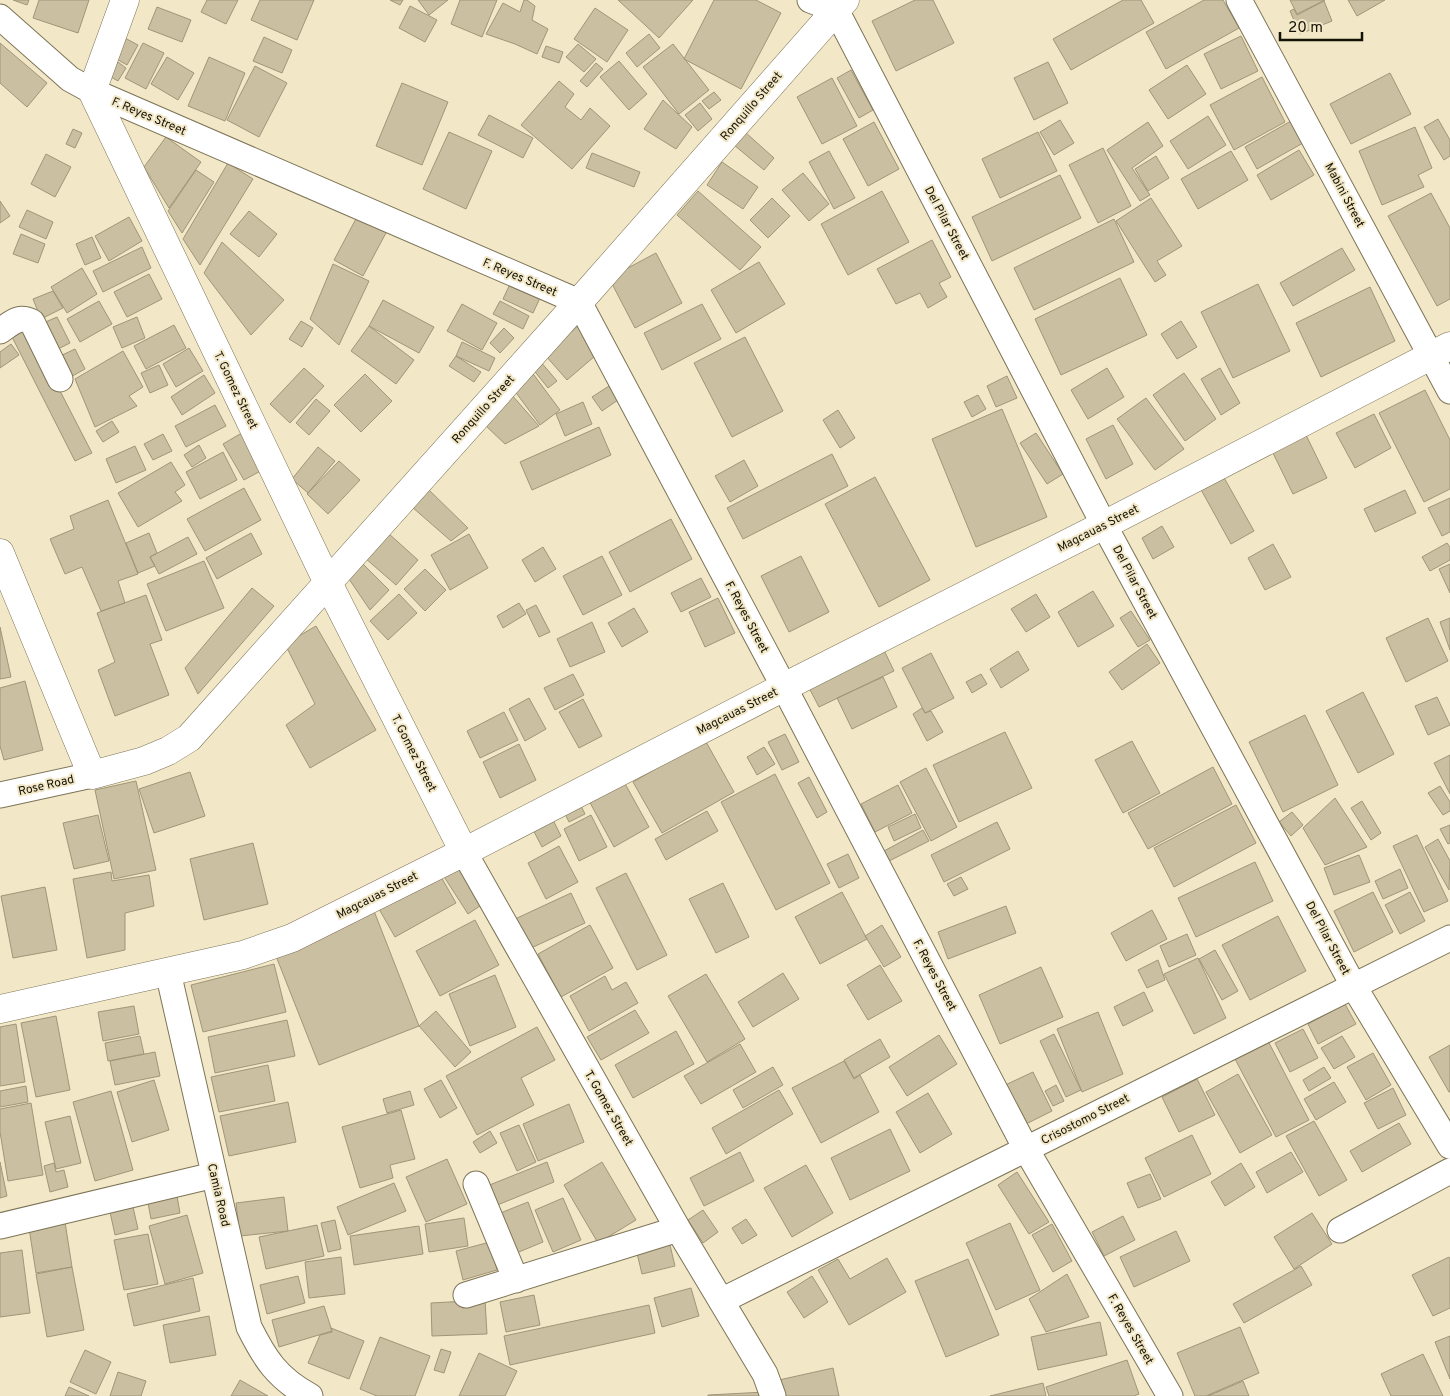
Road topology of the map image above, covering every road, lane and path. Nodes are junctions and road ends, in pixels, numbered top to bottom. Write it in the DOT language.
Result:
graph roads {
  1 [pos="125,0"];
  2 [pos="810,0"];
  3 [pos="1239,0"];
  4 [pos="840,5"];
  5 [pos="0,17"];
  6 [pos="92,91"];
  7 [pos="578,302"];
  8 [pos="0,330"];
  9 [pos="1441,350"];
  10 [pos="60,379"];
  11 [pos="1450,391"];
  12 [pos="1104,525"];
  13 [pos="0,553"];
  14 [pos="6,583"];
  15 [pos="328,583"];
  16 [pos="784,687"];
  17 [pos="92,774"];
  18 [pos="0,795"];
  19 [pos="464,852"];
  20 [pos="1450,938"];
  21 [pos="168,972"];
  22 [pos="1353,985"];
  23 [pos="0,1009"];
  24 [pos="1450,1146"];
  25 [pos="1026,1149"];
  26 [pos="1450,1171"];
  27 [pos="214,1175"];
  28 [pos="476,1184"];
  29 [pos="0,1226"];
  30 [pos="678,1229"];
  31 [pos="1340,1230"];
  32 [pos="516,1280"];
  33 [pos="466,1295"];
  34 [pos="721,1301"];
  35 [pos="310,1396"];
  36 [pos="773,1396"];
  37 [pos="1170,1396"];
  1 -- 6 [label="street"];
  2 -- 4 [label="street"];
  3 -- 9 [label="street, Mabini Street"];
  4 -- 7 [label="street, Ronquillo Street"];
  4 -- 12 [label="street, Del Pilar Street"];
  5 -- 6 [label="street, F. Reyes Street"];
  6 -- 7 [label="street, F. Reyes Street"];
  6 -- 15 [label="street, T. Gomez Street"];
  7 -- 15 [label="street, Ronquillo Street"];
  7 -- 16 [label="street, F. Reyes Street"];
  8 -- 10 [label="street"];
  9 -- 11 [label="street, Mabini Street"];
  9 -- 12 [label="street, Magcauas Street"];
  12 -- 16 [label="street, Magcauas Street"];
  12 -- 22 [label="street, Del Pilar Street"];
  13 -- 14 [label="street"];
  14 -- 17 [label="street"];
  15 -- 17 [label="street, Ronquillo Street"];
  15 -- 19 [label="street, T. Gomez Street"];
  16 -- 19 [label="street, Magcauas Street"];
  16 -- 25 [label="street, F. Reyes Street"];
  17 -- 18 [label="street, Rose Road"];
  19 -- 21 [label="street, Magcauas Street"];
  19 -- 30 [label="street, T. Gomez Street"];
  20 -- 22 [label="street, Crisostomo Street"];
  21 -- 23 [label="street, Magcauas Street"];
  21 -- 27 [label="street, Camia Road"];
  22 -- 24 [label="street, Del Pilar Street"];
  22 -- 25 [label="street, Crisostomo Street"];
  25 -- 34 [label="street, Crisostomo Street"];
  25 -- 37 [label="street, F. Reyes Street"];
  26 -- 31 [label="street"];
  27 -- 29 [label="street"];
  27 -- 35 [label="street, Camia Road"];
  28 -- 32 [label="street"];
  30 -- 32 [label="street"];
  30 -- 34 [label="street, T. Gomez Street"];
  32 -- 33 [label="street"];
  34 -- 36 [label="street, T. Gomez Street"];
}
